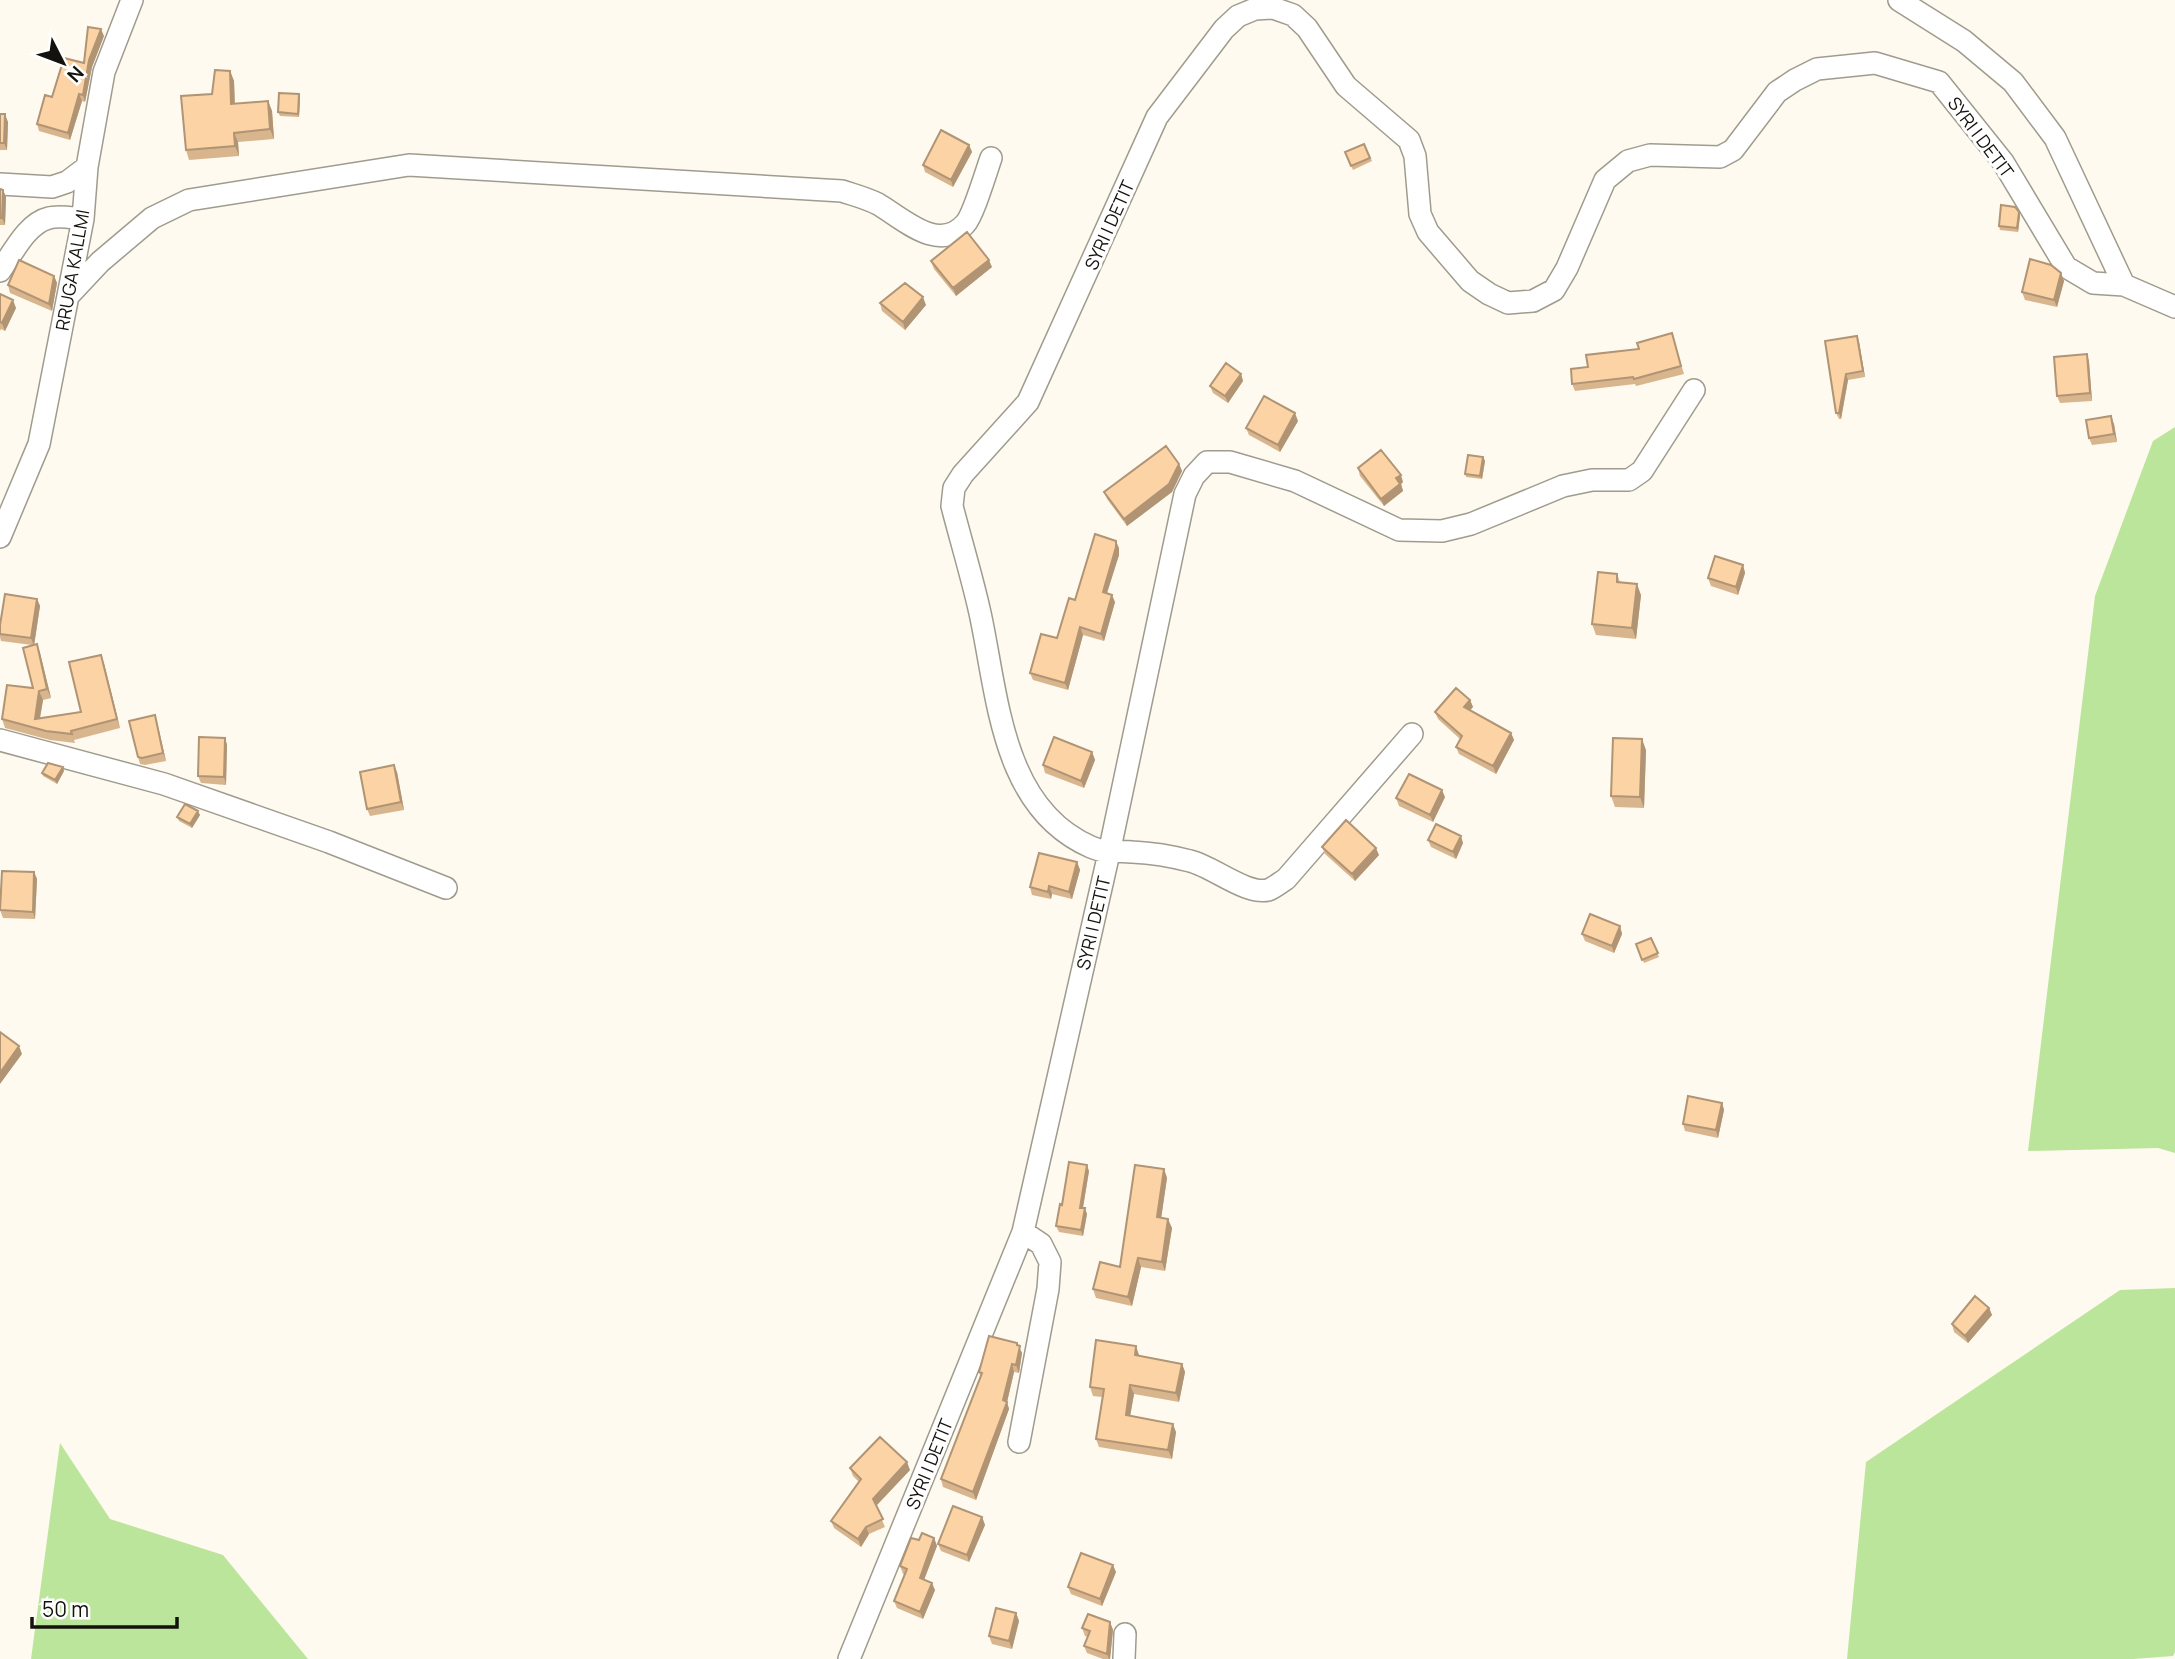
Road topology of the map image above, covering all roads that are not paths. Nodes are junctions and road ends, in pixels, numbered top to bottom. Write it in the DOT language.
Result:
graph roads {
  1 [pos="132,0"];
  2 [pos="1899,0"];
  3 [pos="991,158"];
  4 [pos="87,167"];
  5 [pos="0,184"];
  6 [pos="83,219"];
  7 [pos="0,271"];
  8 [pos="2124,285"];
  9 [pos="70,294"];
  10 [pos="2175,307"];
  11 [pos="1694,390"];
  12 [pos="0,537"];
  13 [pos="1412,734"];
  14 [pos="0,740"];
  15 [pos="1109,853"];
  16 [pos="446,888"];
  17 [pos="1023,1232"];
  18 [pos="1019,1443"];
  19 [pos="1125,1634"];
  20 [pos="853,1658"];
  21 [pos="1124,1659"];
  1 -- 4 [label="street, RRUGA KALLMI"];
  2 -- 8 [label="street"];
  3 -- 9 [label="street"];
  4 -- 5 [label="street"];
  4 -- 6 [label="street, RRUGA KALLMI"];
  6 -- 7 [label="street"];
  6 -- 9 [label="street, RRUGA KALLMI"];
  8 -- 10 [label="street, SYRI I DETIT"];
  8 -- 15 [label="street, SYRI I DETIT"];
  9 -- 12 [label="street, RRUGA KALLMI"];
  11 -- 15 [label="street"];
  13 -- 15 [label="street"];
  14 -- 16 [label="street"];
  15 -- 17 [label="street, SYRI I DETIT"];
  17 -- 18 [label="street"];
  17 -- 20 [label="street, SYRI I DETIT"];
  19 -- 21 [label="street"];
}
